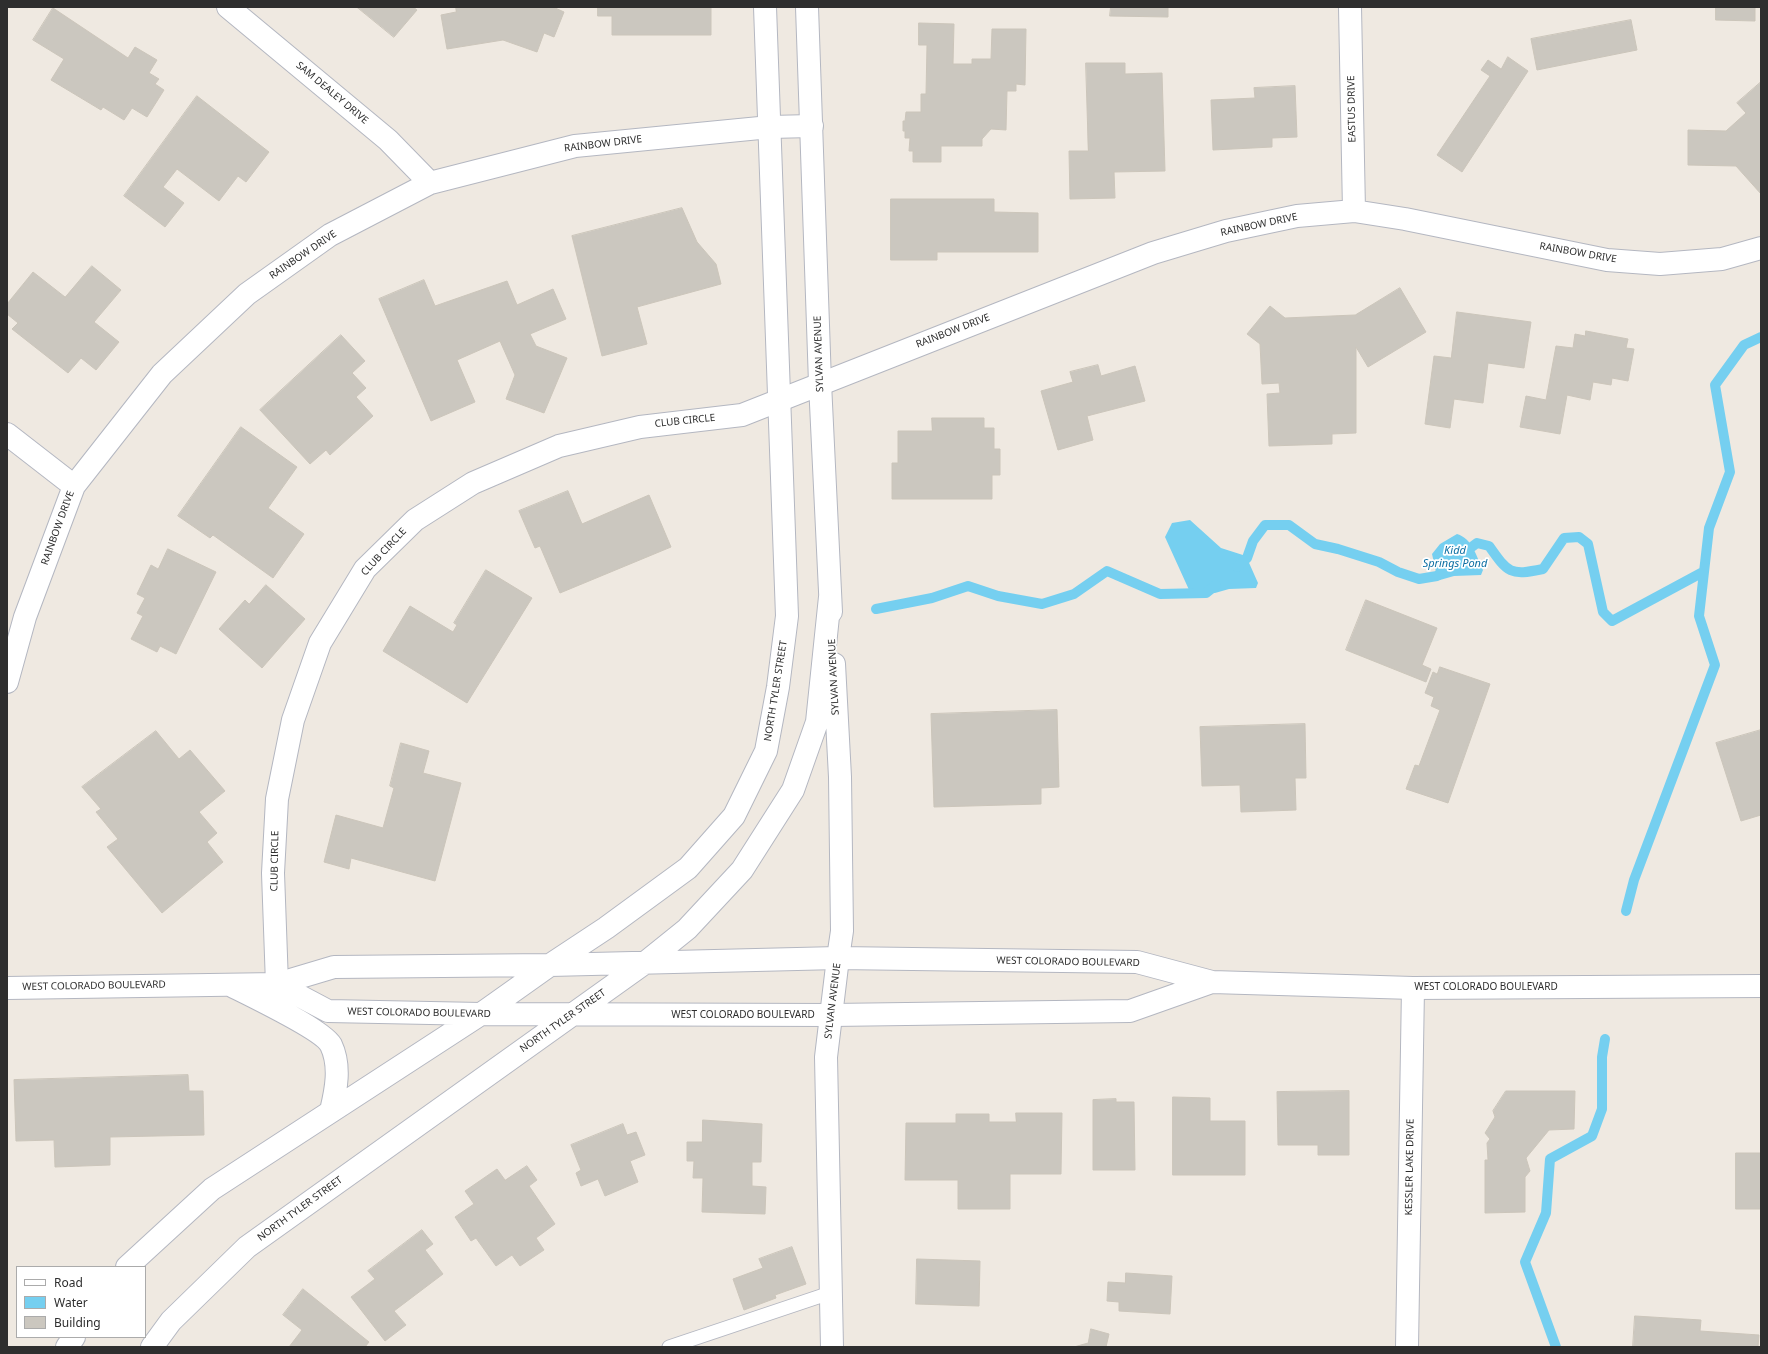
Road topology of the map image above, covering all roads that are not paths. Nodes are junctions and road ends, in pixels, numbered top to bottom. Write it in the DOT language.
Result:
graph roads {
  1 [pos="228,7"];
  2 [pos="765,7"];
  3 [pos="807,7"];
  4 [pos="1350,7"];
  5 [pos="812,126"];
  6 [pos="770,127"];
  7 [pos="430,183"];
  8 [pos="1354,212"];
  9 [pos="1761,248"];
  10 [pos="820,383"];
  11 [pos="780,400"];
  12 [pos="7,434"];
  13 [pos="74,486"];
  14 [pos="830,597"];
  15 [pos="7,682"];
  16 [pos="838,958"];
  17 [pos="646,962"];
  18 [pos="550,965"];
  19 [pos="1212,982"];
  20 [pos="229,984"];
  21 [pos="276,984"];
  22 [pos="1761,986"];
  23 [pos="7,988"];
  24 [pos="1413,988"];
  25 [pos="481,1014"];
  26 [pos="573,1014"];
  27 [pos="832,1015"];
  28 [pos="331,1111"];
  29 [pos="128,1266"];
  30 [pos="830,1293"];
  31 [pos="73,1338"];
  32 [pos="67,1347"];
  33 [pos="152,1347"];
  34 [pos="669,1347"];
  35 [pos="832,1347"];
  36 [pos="1407,1347"];
  1 -- 7 [label="street, SAM DEALEY DRIVE"];
  2 -- 6 [label="street"];
  3 -- 5 [label="street, SYLVAN AVENUE"];
  4 -- 8 [label="street, EASTUS DRIVE"];
  5 -- 6 [label="street, RAINBOW DRIVE"];
  5 -- 10 [label="street, SYLVAN AVENUE"];
  6 -- 7 [label="street, RAINBOW DRIVE"];
  6 -- 11 [label="street"];
  7 -- 13 [label="street, RAINBOW DRIVE"];
  8 -- 9 [label="street, RAINBOW DRIVE"];
  8 -- 10 [label="street, RAINBOW DRIVE"];
  10 -- 11 [label="street, RAINBOW DRIVE"];
  10 -- 14 [label="street, SYLVAN AVENUE"];
  11 -- 18 [label="street, NORTH TYLER STREET"];
  11 -- 21 [label="street, CLUB CIRCLE"];
  12 -- 13 [label="street"];
  13 -- 15 [label="street, RAINBOW DRIVE"];
  14 -- 16 [label="street, SYLVAN AVENUE"];
  14 -- 17 [label="street, NORTH TYLER STREET"];
  16 -- 17 [label="street, WEST COLORADO BOULEVARD"];
  16 -- 19 [label="street, WEST COLORADO BOULEVARD"];
  16 -- 27 [label="street, SYLVAN AVENUE"];
  17 -- 18 [label="street, WEST COLORADO BOULEVARD"];
  17 -- 26 [label="street, NORTH TYLER STREET"];
  18 -- 21 [label="street, WEST COLORADO BOULEVARD"];
  18 -- 25 [label="street, NORTH TYLER STREET"];
  19 -- 24 [label="street, WEST COLORADO BOULEVARD"];
  19 -- 27 [label="street, WEST COLORADO BOULEVARD"];
  20 -- 21 [label="street, WEST COLORADO BOULEVARD"];
  20 -- 23 [label="street, WEST COLORADO BOULEVARD"];
  20 -- 28 [label="street"];
  21 -- 25 [label="street, WEST COLORADO BOULEVARD"];
  22 -- 24 [label="street, WEST COLORADO BOULEVARD"];
  24 -- 36 [label="street, KESSLER LAKE DRIVE"];
  25 -- 26 [label="street, WEST COLORADO BOULEVARD"];
  25 -- 28 [label="street, NORTH TYLER STREET"];
  26 -- 27 [label="street, WEST COLORADO BOULEVARD"];
  26 -- 33 [label="street, NORTH TYLER STREET"];
  27 -- 30 [label="street, SYLVAN AVENUE"];
  28 -- 29 [label="street, NORTH TYLER STREET"];
  30 -- 34 [label="lane"];
  30 -- 35 [label="street, SYLVAN AVENUE"];
  31 -- 32 [label="street"];
}
